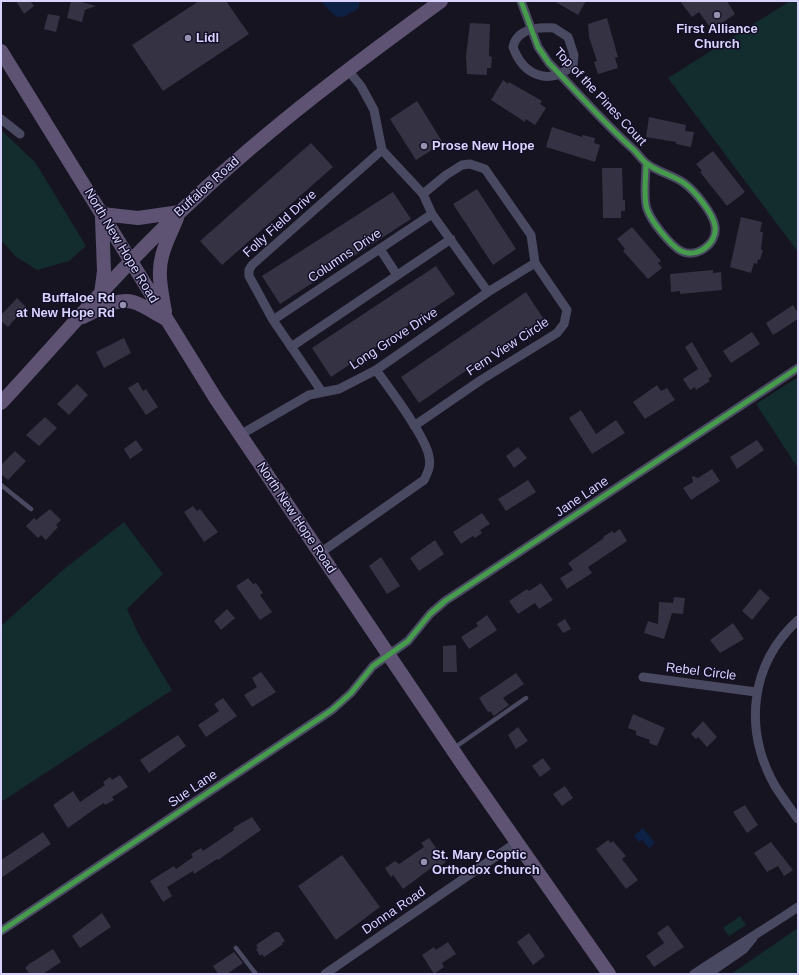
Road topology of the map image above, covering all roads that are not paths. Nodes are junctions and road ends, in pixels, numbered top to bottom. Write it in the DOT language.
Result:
graph roads {
  1 [pos="441,1"];
  2 [pos="521,1"];
  3 [pos="531,29"];
  4 [pos="1,51"];
  5 [pos="347,69"];
  6 [pos="560,74"];
  7 [pos="1,119"];
  8 [pos="20,134"];
  9 [pos="382,150"];
  10 [pos="646,164"];
  11 [pos="423,194"];
  12 [pos="180,212"];
  13 [pos="102,214"];
  14 [pos="432,214"];
  15 [pos="451,238"];
  16 [pos="380,249"];
  17 [pos="131,262"];
  18 [pos="535,263"];
  19 [pos="397,275"];
  20 [pos="488,292"];
  21 [pos="102,294"];
  22 [pos="78,320"];
  23 [pos="166,320"];
  24 [pos="273,320"];
  25 [pos="291,347"];
  26 [pos="798,368"];
  27 [pos="376,370"];
  28 [pos="322,392"];
  29 [pos="1,403"];
  30 [pos="414,426"];
  31 [pos="240,435"];
  32 [pos="1,485"];
  33 [pos="31,509"];
  34 [pos="320,553"];
  35 [pos="798,620"];
  36 [pos="388,655"];
  37 [pos="643,677"];
  38 [pos="756,692"];
  39 [pos="526,698"];
  40 [pos="453,749"];
  41 [pos="798,819"];
  42 [pos="517,842"];
  43 [pos="798,907"];
  44 [pos="1,931"];
  45 [pos="755,936"];
  46 [pos="236,948"];
  47 [pos="256,974"];
  48 [pos="325,974"];
  49 [pos="609,974"];
  50 [pos="694,974"];
  51 [pos="708,974"];
  1 -- 5 [label="main road, Buffaloe Road"];
  2 -- 3 [label="street, Top of the Pines Court"];
  3 -- 6 [label="street, Top of the Pines Court"];
  3 -- 6 [label="street, Top of the Pines Court"];
  3 -- 6 [label="street, Top of the Pines Court"];
  4 -- 13 [label="main road, North New Hope Road"];
  5 -- 9 [label="street"];
  5 -- 12 [label="main road, Buffaloe Road"];
  6 -- 10 [label="street, Top of the Pines Court"];
  7 -- 8 [label="street"];
  9 -- 11 [label="street"];
  9 -- 24 [label="street, Folly Field Drive"];
  10 -- 10 [label="street, Top of the Pines Court"];
  11 -- 14 [label="street"];
  11 -- 18 [label="street, Fern View Circle"];
  12 -- 13 [label="main road"];
  12 -- 17 [label="main road, Buffaloe Road"];
  12 -- 23 [label="main road"];
  13 -- 17 [label="main road, North New Hope Road"];
  13 -- 21 [label="main road"];
  14 -- 15 [label="street"];
  14 -- 16 [label="street, Columns Drive"];
  15 -- 19 [label="street"];
  15 -- 20 [label="street"];
  16 -- 19 [label="street"];
  16 -- 24 [label="street, Columns Drive"];
  17 -- 21 [label="main road, Buffaloe Road"];
  17 -- 23 [label="main road, North New Hope Road"];
  18 -- 20 [label="street, Long Grove Drive"];
  18 -- 30 [label="street, Fern View Circle"];
  19 -- 25 [label="street"];
  20 -- 27 [label="street, Long Grove Drive"];
  21 -- 22 [label="main road, Buffaloe Road"];
  22 -- 23 [label="main road"];
  22 -- 29 [label="main road, Buffaloe Road"];
  23 -- 31 [label="main road, North New Hope Road"];
  24 -- 25 [label="street, Folly Field Drive"];
  25 -- 28 [label="street, Folly Field Drive"];
  26 -- 36 [label="street, Jane Lane"];
  27 -- 28 [label="street, Long Grove Drive"];
  27 -- 30 [label="street"];
  28 -- 31 [label="street, Long Grove Drive"];
  30 -- 34 [label="street"];
  31 -- 34 [label="main road, North New Hope Road"];
  32 -- 33 [label="lane"];
  34 -- 36 [label="main road, North New Hope Road"];
  35 -- 38 [label="street"];
  36 -- 40 [label="main road, North New Hope Road"];
  36 -- 44 [label="street, Sue Lane"];
  37 -- 38 [label="street, Rebel Circle"];
  38 -- 41 [label="street"];
  39 -- 40 [label="lane"];
  40 -- 42 [label="main road, North New Hope Road"];
  42 -- 48 [label="street, Donna Road"];
  42 -- 49 [label="main road, North New Hope Road"];
  43 -- 45 [label="street"];
  45 -- 50 [label="street"];
  45 -- 51 [label="street"];
  46 -- 47 [label="lane"];
}
